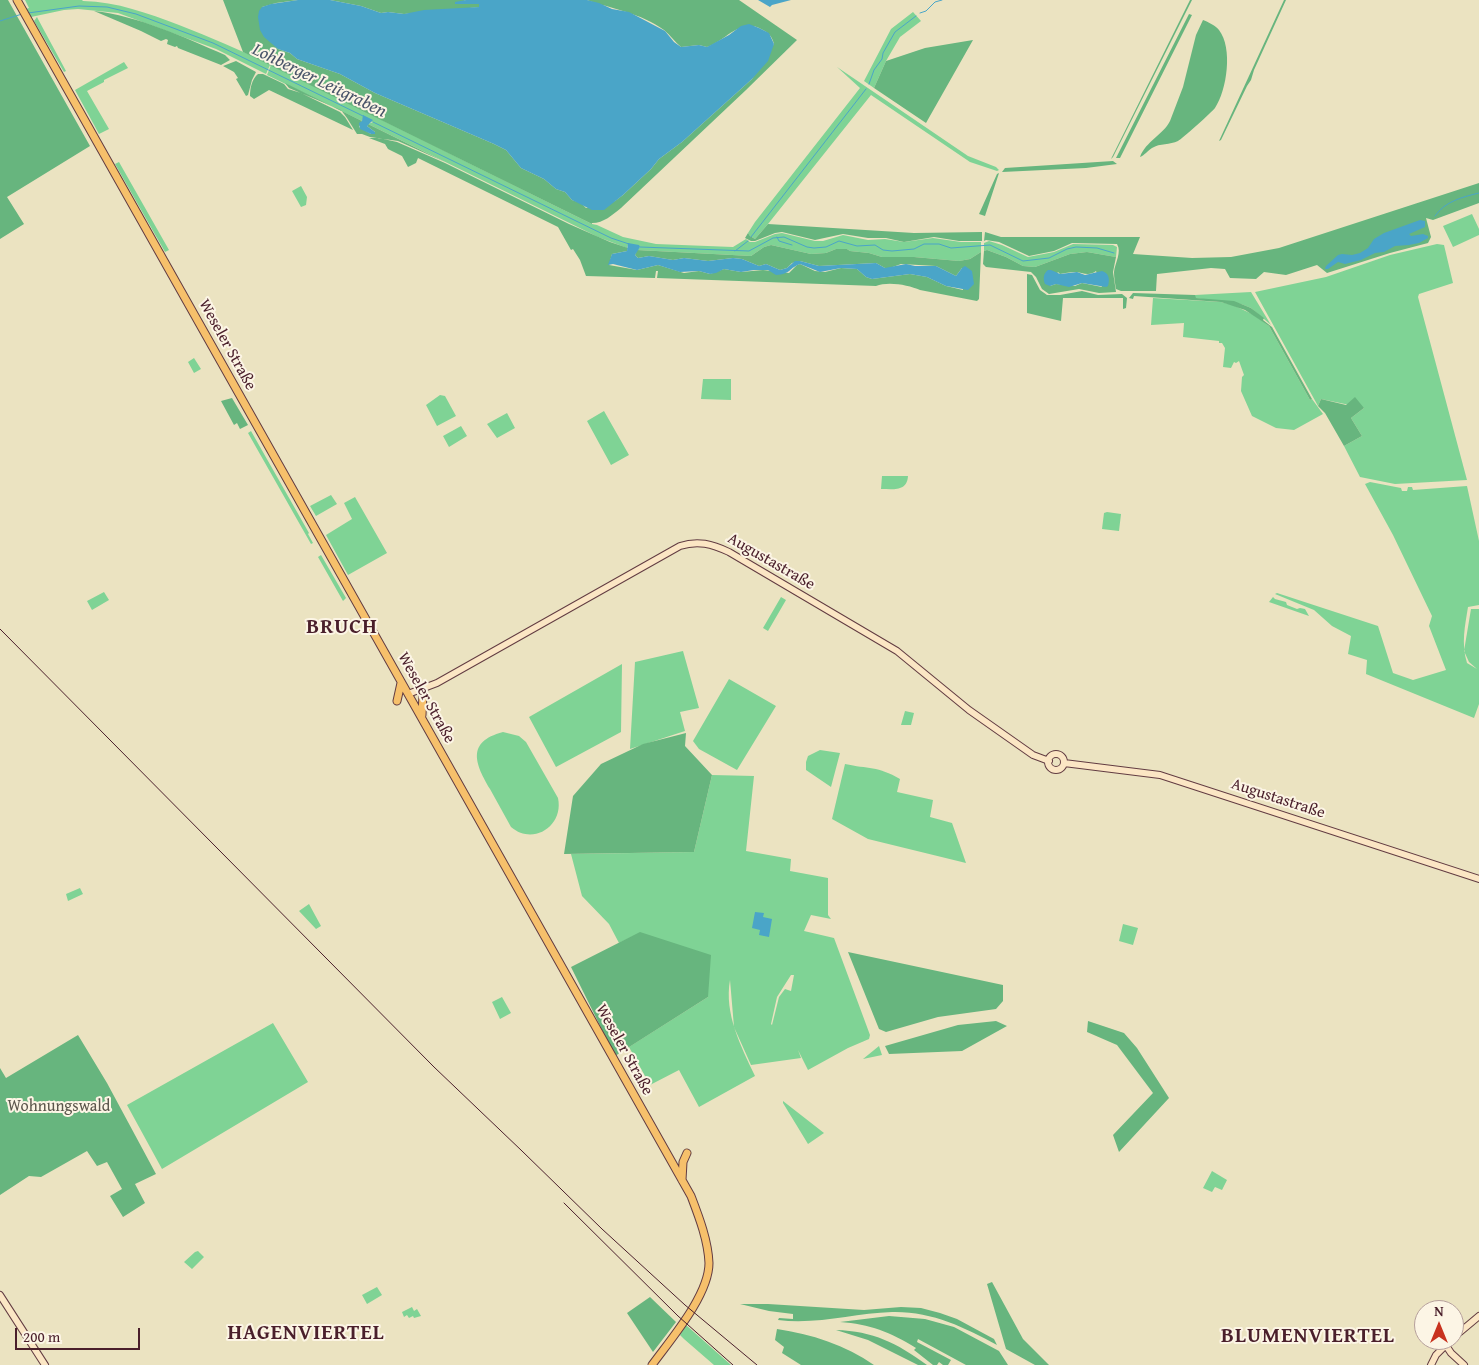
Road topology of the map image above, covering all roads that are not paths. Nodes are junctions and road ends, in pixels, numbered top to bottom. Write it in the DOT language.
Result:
graph roads {
  1 [pos="17,0"];
  2 [pos="402,683"];
  3 [pos="437,683"];
  4 [pos="423,694"];
  5 [pos="410,697"];
  6 [pos="397,702"];
  7 [pos="422,718"];
  8 [pos="1049,760"];
  9 [pos="1064,763"];
  10 [pos="1479,879"];
  11 [pos="686,1153"];
  12 [pos="682,1180"];
  13 [pos="0,1295"];
  14 [pos="1479,1316"];
  15 [pos="1464,1326"];
  16 [pos="1441,1350"];
  17 [pos="1450,1350"];
  18 [pos="45,1365"];
  19 [pos="652,1365"];
  20 [pos="1431,1365"];
  21 [pos="1464,1365"];
  1 -- 2 [label="main road, Weseler Straße"];
  2 -- 5 [label="main road, Weseler Straße"];
  2 -- 6 [label="main road"];
  3 -- 4 [label="main road, Augustastraße"];
  3 -- 5 [label="main road, Augustastraße"];
  3 -- 8 [label="main road, Augustastraße"];
  4 -- 5 [label="main road, Augustastraße"];
  4 -- 7 [label="main road"];
  5 -- 7 [label="main road, Weseler Straße"];
  7 -- 12 [label="main road, Weseler Straße"];
  8 -- 9 [label="main road"];
  8 -- 9 [label="main road"];
  9 -- 10 [label="main road, Augustastraße"];
  11 -- 12 [label="main road"];
  12 -- 19 [label="main road, Weseler Straße"];
  13 -- 18 [label="main road"];
  14 -- 15 [label="main road"];
  16 -- 20 [label="main road"];
  17 -- 21 [label="main road"];
}
